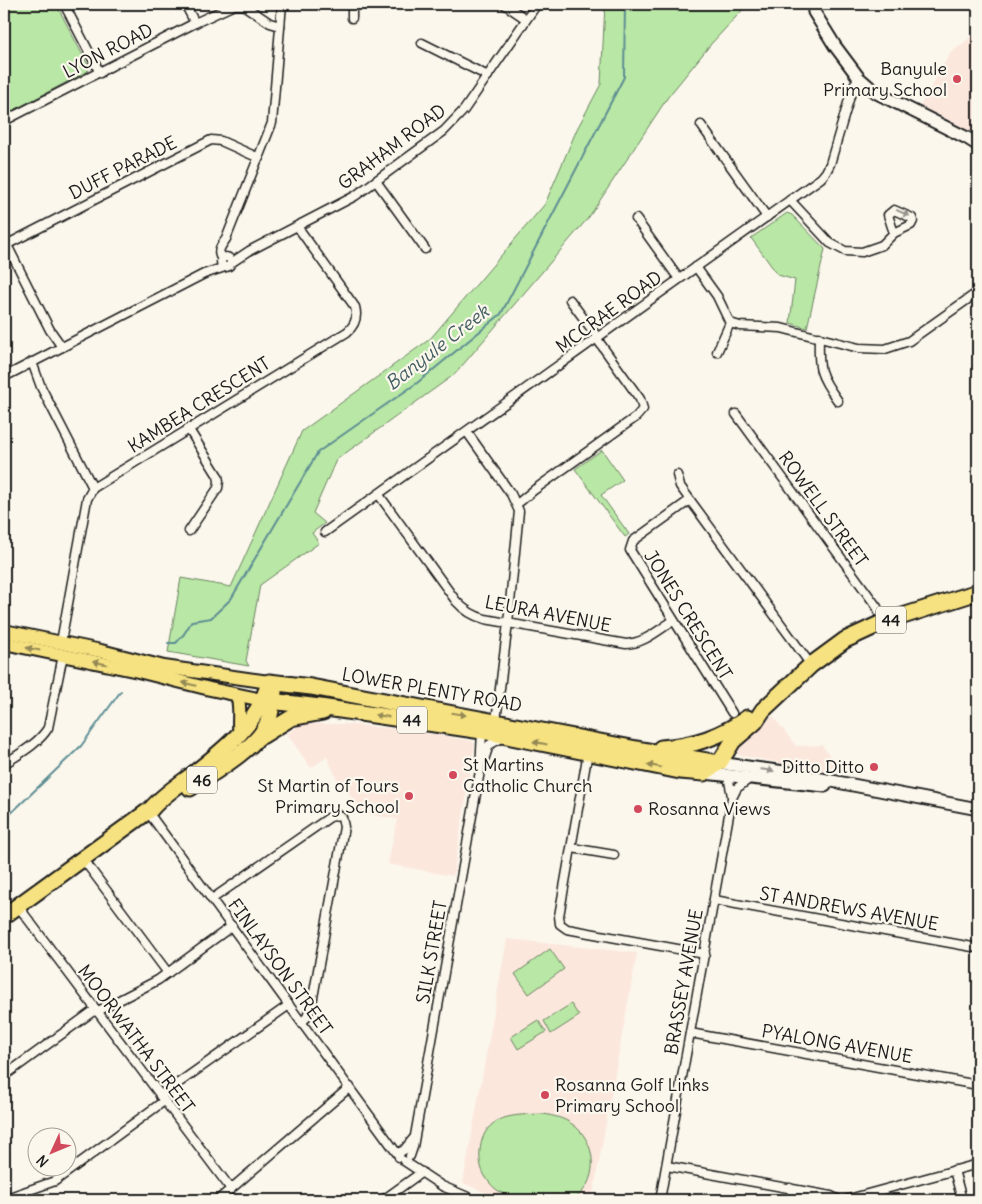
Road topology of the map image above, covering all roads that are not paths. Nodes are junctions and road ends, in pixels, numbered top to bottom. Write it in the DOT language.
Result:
graph roads {
  1 [pos="64,4"];
  2 [pos="186,4"];
  3 [pos="282,4"];
  4 [pos="352,4"];
  5 [pos="504,4"];
  6 [pos="537,4"];
  7 [pos="813,4"];
  8 [pos="352,18"];
  9 [pos="526,19"];
  10 [pos="195,23"];
  11 [pos="280,26"];
  12 [pos="422,43"];
  13 [pos="100,73"];
  14 [pos="488,76"];
  15 [pos="859,78"];
  16 [pos="4,122"];
  17 [pos="701,125"];
  18 [pos="978,145"];
  19 [pos="259,158"];
  20 [pos="376,181"];
  21 [pos="790,200"];
  22 [pos="767,217"];
  23 [pos="636,219"];
  24 [pos="297,226"];
  25 [pos="894,233"];
  26 [pos="5,243"];
  27 [pos="426,249"];
  28 [pos="226,261"];
  29 [pos="696,267"];
  30 [pos="679,279"];
  31 [pos="978,292"];
  32 [pos="570,300"];
  33 [pos="730,323"];
  34 [pos="819,337"];
  35 [pos="597,339"];
  36 [pos="60,348"];
  37 [pos="717,352"];
  38 [pos="29,364"];
  39 [pos="4,377"];
  40 [pos="838,401"];
  41 [pos="736,414"];
  42 [pos="188,428"];
  43 [pos="467,432"];
  44 [pos="676,475"];
  45 [pos="93,488"];
  46 [pos="379,495"];
  47 [pos="690,500"];
  48 [pos="517,504"];
  49 [pos="189,531"];
  50 [pos="325,532"];
  51 [pos="978,592"];
  52 [pos="673,621"];
  53 [pos="884,622"];
  54 [pos="508,623"];
  55 [pos="4,631"];
  56 [pos="4,643"];
  57 [pos="62,648"];
  58 [pos="811,665"];
  59 [pos="272,682"];
  60 [pos="292,685"];
  61 [pos="237,696"];
  62 [pos="267,701"];
  63 [pos="301,704"];
  64 [pos="342,710"];
  65 [pos="763,710"];
  66 [pos="732,713"];
  67 [pos="496,721"];
  68 [pos="482,731"];
  69 [pos="507,736"];
  70 [pos="712,738"];
  71 [pos="245,739"];
  72 [pos="637,749"];
  73 [pos="588,752"];
  74 [pos="672,755"];
  75 [pos="719,763"];
  76 [pos="4,764"];
  77 [pos="703,769"];
  78 [pos="480,771"];
  79 [pos="680,771"];
  80 [pos="728,776"];
  81 [pos="749,779"];
  82 [pos="854,786"];
  83 [pos="732,798"];
  84 [pos="978,809"];
  85 [pos="149,811"];
  86 [pos="572,848"];
  87 [pos="614,855"];
  88 [pos="83,859"];
  89 [pos="212,899"];
  90 [pos="714,900"];
  91 [pos="18,906"];
  92 [pos="4,916"];
  93 [pos="232,926"];
  94 [pos="978,948"];
  95 [pos="704,954"];
  96 [pos="168,973"];
  97 [pos="289,1005"];
  98 [pos="96,1011"];
  99 [pos="302,1022"];
  100 [pos="690,1033"];
  101 [pos="4,1076"];
  102 [pos="978,1085"];
  103 [pos="350,1087"];
  104 [pos="162,1098"];
  105 [pos="405,1155"];
  106 [pos="978,1164"];
  107 [pos="667,1166"];
  108 [pos="954,1170"];
  109 [pos="422,1172"];
  110 [pos="790,1188"];
  111 [pos="231,1189"];
  112 [pos="863,1198"];
  113 [pos="4,1199"];
  114 [pos="218,1200"];
  115 [pos="383,1200"];
  116 [pos="476,1200"];
  117 [pos="660,1200"];
  118 [pos="795,1200"];
  119 [pos="840,1200"];
  120 [pos="845,1200"];
  121 [pos="962,1200"];
  1 -- 13 [label="street"];
  2 -- 10 [label="street"];
  3 -- 11 [label="street"];
  4 -- 8 [label="street"];
  5 -- 9 [label="street"];
  6 -- 9 [label="street, GRAHAM ROAD"];
  7 -- 15 [label="main road"];
  9 -- 14 [label="street, GRAHAM ROAD"];
  10 -- 11 [label="street, LYON ROAD"];
  10 -- 13 [label="street, LYON ROAD"];
  11 -- 19 [label="street"];
  12 -- 14 [label="street"];
  13 -- 16 [label="street, LYON ROAD"];
  14 -- 20 [label="street, GRAHAM ROAD"];
  15 -- 18 [label="main road"];
  15 -- 21 [label="street, MCCRAE ROAD"];
  17 -- 22 [label="street"];
  19 -- 26 [label="street, DUFF PARADE"];
  19 -- 28 [label="street"];
  20 -- 24 [label="street, GRAHAM ROAD"];
  20 -- 27 [label="street"];
  21 -- 22 [label="street, MCCRAE ROAD"];
  21 -- 25 [label="street"];
  22 -- 29 [label="street, MCCRAE ROAD"];
  23 -- 30 [label="street"];
  24 -- 28 [label="street, GRAHAM ROAD"];
  24 -- 42 [label="street, KAMBEA CRESCENT"];
  26 -- 36 [label="street"];
  28 -- 36 [label="street, GRAHAM ROAD"];
  29 -- 30 [label="street, MCCRAE ROAD"];
  29 -- 33 [label="street"];
  30 -- 35 [label="street, MCCRAE ROAD"];
  31 -- 34 [label="street"];
  32 -- 35 [label="street"];
  33 -- 34 [label="street"];
  33 -- 37 [label="street"];
  34 -- 40 [label="street"];
  35 -- 43 [label="street, MCCRAE ROAD"];
  35 -- 48 [label="street"];
  36 -- 38 [label="street, GRAHAM ROAD"];
  38 -- 39 [label="street, GRAHAM ROAD"];
  38 -- 45 [label="street"];
  41 -- 53 [label="street, ROWELL STREET"];
  42 -- 45 [label="street, KAMBEA CRESCENT"];
  42 -- 49 [label="street"];
  43 -- 46 [label="street, MCCRAE ROAD"];
  43 -- 48 [label="street"];
  44 -- 47 [label="street"];
  45 -- 57 [label="street"];
  46 -- 50 [label="street, MCCRAE ROAD"];
  46 -- 54 [label="street, LEURA AVENUE"];
  47 -- 52 [label="street, JONES CRESCENT"];
  47 -- 58 [label="street"];
  48 -- 54 [label="street"];
  51 -- 53 [label="highway, 44"];
  52 -- 54 [label="street, LEURA AVENUE"];
  52 -- 66 [label="street, JONES CRESCENT"];
  53 -- 58 [label="highway, 44"];
  54 -- 67 [label="street"];
  55 -- 57 [label="main road, LOWER PLENTY ROAD / 44"];
  57 -- 56 [label="main road, LOWER PLENTY ROAD / 44, one-way"];
  57 -- 59 [label="main road, LOWER PLENTY ROAD / 44"];
  61 -- 57 [label="main road, LOWER PLENTY ROAD / 44, one-way"];
  57 -- 76 [label="street"];
  58 -- 65 [label="highway, 44"];
  59 -- 60 [label="highway, LOWER PLENTY ROAD / 44"];
  59 -- 62 [label="highway, 46"];
  60 -- 63 [label="highway"];
  60 -- 67 [label="highway, LOWER PLENTY ROAD / 44, one-way"];
  61 -- 62 [label="main road, LOWER PLENTY ROAD / 44"];
  61 -- 71 [label="main road"];
  62 -- 63 [label="highway, LOWER PLENTY ROAD / 44"];
  62 -- 71 [label="highway, 46"];
  63 -- 64 [label="highway, LOWER PLENTY ROAD / 44"];
  68 -- 64 [label="highway, LOWER PLENTY ROAD / 44, one-way"];
  64 -- 71 [label="highway, 46"];
  65 -- 70 [label="highway, 44"];
  65 -- 75 [label="highway, 44"];
  67 -- 72 [label="highway, LOWER PLENTY ROAD / 44"];
  68 -- 69 [label="highway, LOWER PLENTY ROAD / 44"];
  68 -- 78 [label="street, SILK STREET"];
  73 -- 69 [label="highway, LOWER PLENTY ROAD / 44, one-way"];
  69 -- 78 [label="street, SILK STREET"];
  70 -- 72 [label="highway, 44"];
  70 -- 77 [label="highway"];
  71 -- 85 [label="highway, 46"];
  72 -- 74 [label="highway, LOWER PLENTY ROAD"];
  79 -- 73 [label="highway, LOWER PLENTY ROAD / 44, one-way"];
  73 -- 86 [label="street"];
  74 -- 77 [label="highway, LOWER PLENTY ROAD"];
  74 -- 79 [label="highway"];
  75 -- 77 [label="highway, LOWER PLENTY ROAD"];
  75 -- 82 [label="main road, LOWER PLENTY ROAD, one-way"];
  77 -- 79 [label="highway, LOWER PLENTY ROAD / 44"];
  77 -- 80 [label="main road, LOWER PLENTY ROAD"];
  78 -- 105 [label="street, SILK STREET"];
  80 -- 81 [label="main road, LOWER PLENTY ROAD"];
  80 -- 83 [label="street, BRASSEY AVENUE"];
  81 -- 82 [label="main road, LOWER PLENTY ROAD"];
  81 -- 83 [label="street"];
  82 -- 84 [label="main road, LOWER PLENTY ROAD"];
  83 -- 90 [label="street, BRASSEY AVENUE"];
  85 -- 88 [label="highway, 46"];
  85 -- 89 [label="street, FINLAYSON STREET"];
  86 -- 87 [label="street"];
  86 -- 95 [label="street"];
  88 -- 91 [label="highway, 46"];
  88 -- 96 [label="street"];
  89 -- 93 [label="street, FINLAYSON STREET"];
  89 -- 99 [label="street"];
  90 -- 94 [label="street, ST ANDREWS AVENUE"];
  90 -- 95 [label="street, BRASSEY AVENUE"];
  91 -- 92 [label="highway, 46"];
  91 -- 98 [label="street, MOORWATHA STREET"];
  93 -- 96 [label="street"];
  93 -- 97 [label="street, FINLAYSON STREET"];
  95 -- 100 [label="street, BRASSEY AVENUE"];
  96 -- 98 [label="street"];
  97 -- 99 [label="street, FINLAYSON STREET"];
  97 -- 104 [label="street"];
  98 -- 101 [label="street"];
  98 -- 104 [label="street, MOORWATHA STREET"];
  99 -- 103 [label="street, FINLAYSON STREET"];
  100 -- 102 [label="street, PYALONG AVENUE"];
  100 -- 107 [label="street, BRASSEY AVENUE"];
  103 -- 105 [label="street, FINLAYSON STREET"];
  103 -- 111 [label="street"];
  104 -- 111 [label="street, MOORWATHA STREET"];
  104 -- 113 [label="street"];
  105 -- 109 [label="street, FINLAYSON STREET"];
  106 -- 108 [label="street"];
  107 -- 110 [label="street"];
  107 -- 117 [label="street, BRASSEY AVENUE"];
  108 -- 112 [label="street"];
  108 -- 121 [label="street"];
  109 -- 115 [label="street"];
  109 -- 116 [label="street, FINLAYSON STREET"];
  110 -- 118 [label="street"];
  110 -- 119 [label="street"];
  111 -- 114 [label="street"];
  112 -- 120 [label="street"];
}
